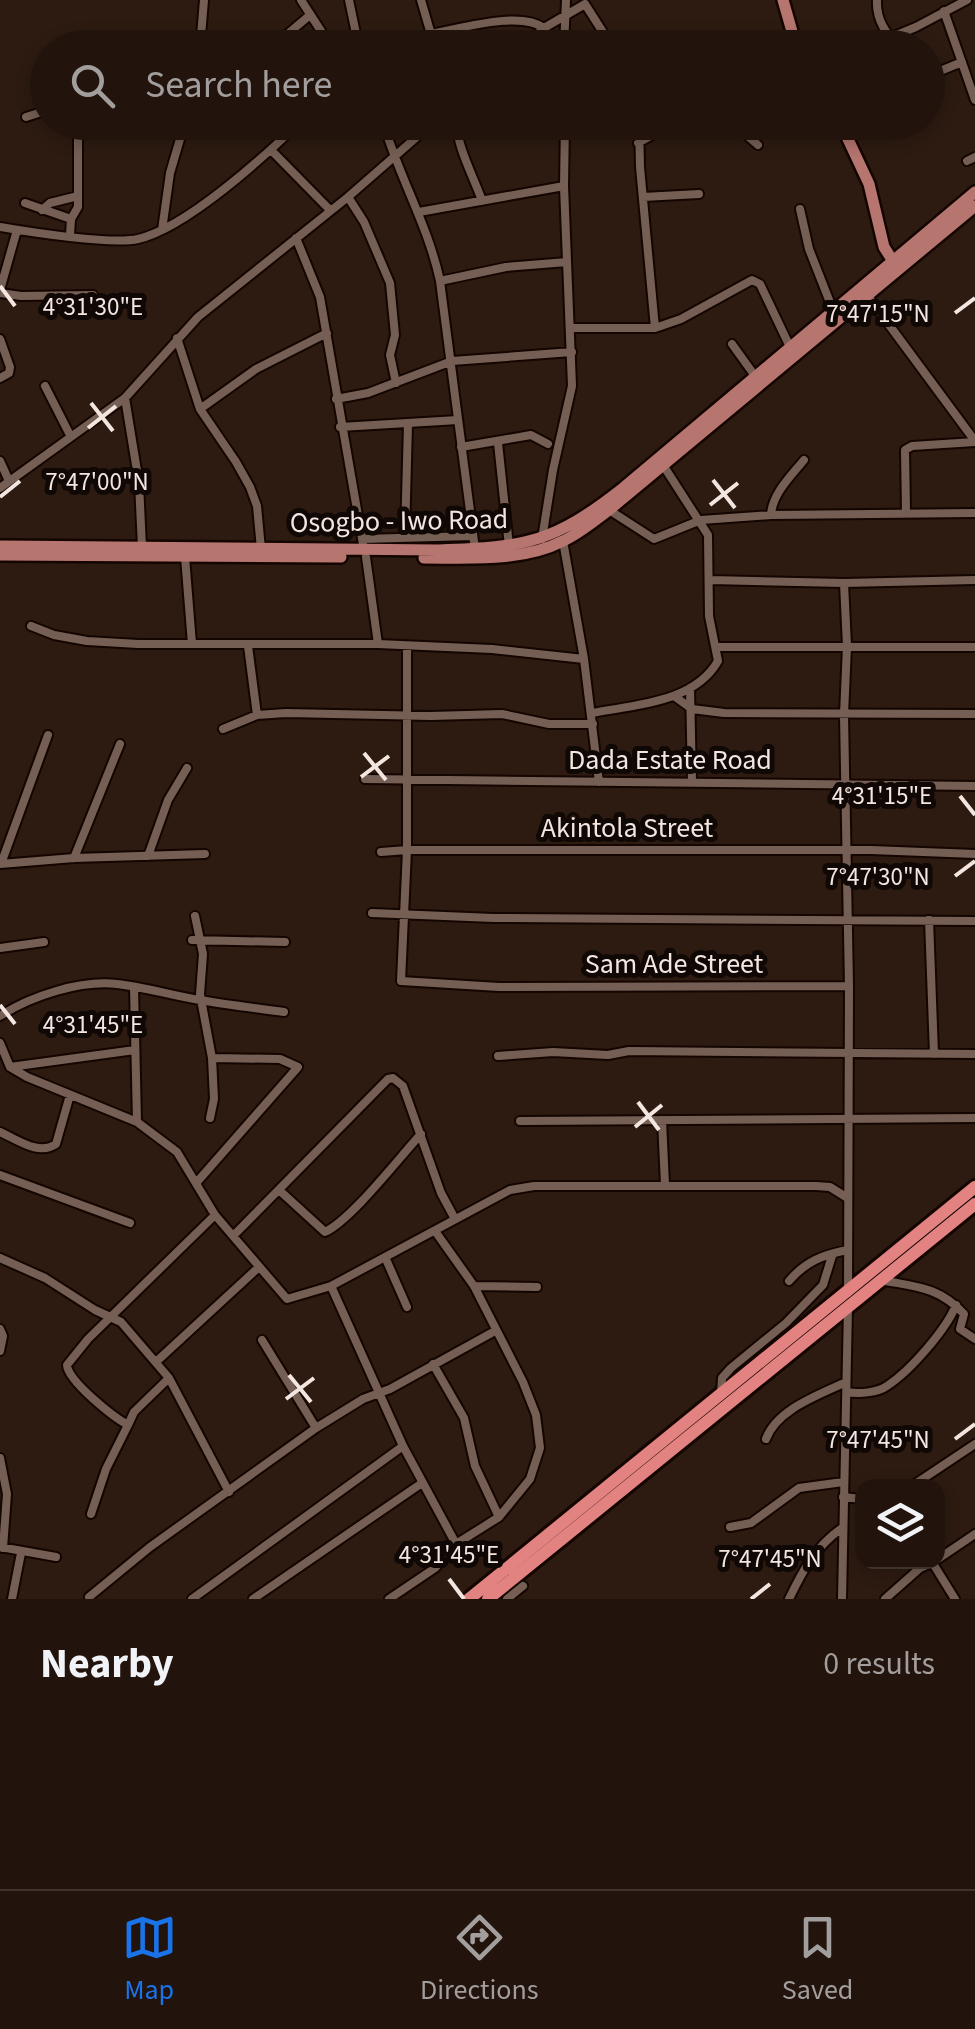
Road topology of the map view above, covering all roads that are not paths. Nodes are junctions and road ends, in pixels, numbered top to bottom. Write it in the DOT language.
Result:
graph roads {
  1 [pos="204,0"];
  2 [pos="301,0"];
  3 [pos="349,0"];
  4 [pos="421,0"];
  5 [pos="566,0"];
  6 [pos="784,0"];
  7 [pos="877,0"];
  8 [pos="934,0"];
  9 [pos="968,0"];
  10 [pos="587,2"];
  11 [pos="942,12"];
  12 [pos="310,15"];
  13 [pos="565,16"];
  14 [pos="544,28"];
  15 [pos="202,30"];
  16 [pos="292,30"];
  17 [pos="320,30"];
  18 [pos="355,30"];
  19 [pos="429,30"];
  20 [pos="454,30"];
  21 [pos="565,30"];
  22 [pos="603,30"];
  23 [pos="795,30"];
  24 [pos="886,30"];
  25 [pos="906,30"];
  26 [pos="962,62"];
  27 [pos="945,68"];
  28 [pos="975,100"];
  29 [pos="30,116"];
  30 [pos="26,117"];
  31 [pos="78,140"];
  32 [pos="180,140"];
  33 [pos="281,140"];
  34 [pos="388,140"];
  35 [pos="413,140"];
  36 [pos="459,140"];
  37 [pos="564,140"];
  38 [pos="638,140"];
  39 [pos="643,140"];
  40 [pos="752,140"];
  41 [pos="848,140"];
  42 [pos="638,143"];
  43 [pos="758,145"];
  44 [pos="271,150"];
  45 [pos="393,157"];
  46 [pos="564,186"];
  47 [pos="975,192"];
  48 [pos="700,194"];
  49 [pos="78,196"];
  50 [pos="348,197"];
  51 [pos="644,197"];
  52 [pos="60,199"];
  53 [pos="482,200"];
  54 [pos="25,203"];
  55 [pos="975,206"];
  56 [pos="329,209"];
  57 [pos="800,209"];
  58 [pos="42,210"];
  59 [pos="419,212"];
  60 [pos="71,220"];
  61 [pos="0,227"];
  62 [pos="17,230"];
  63 [pos="162,230"];
  64 [pos="70,235"];
  65 [pos="881,236"];
  66 [pos="296,238"];
  67 [pos="568,262"];
  68 [pos="895,265"];
  69 [pos="440,281"];
  70 [pos="865,290"];
  71 [pos="0,291"];
  72 [pos="93,295"];
  73 [pos="833,310"];
  74 [pos="572,328"];
  75 [pos="655,328"];
  76 [pos="328,333"];
  77 [pos="0,338"];
  78 [pos="178,338"];
  79 [pos="732,344"];
  80 [pos="790,347"];
  81 [pos="572,352"];
  82 [pos="452,361"];
  83 [pos="756,376"];
  84 [pos="0,378"];
  85 [pos="396,384"];
  86 [pos="45,386"];
  87 [pos="125,398"];
  88 [pos="336,399"];
  89 [pos="200,409"];
  90 [pos="458,420"];
  91 [pos="408,424"];
  92 [pos="340,427"];
  93 [pos="71,437"];
  94 [pos="498,442"];
  95 [pos="975,442"];
  96 [pos="548,444"];
  97 [pos="461,448"];
  98 [pos="804,460"];
  99 [pos="0,461"];
  100 [pos="664,465"];
  101 [pos="10,481"];
  102 [pos="0,488"];
  103 [pos="609,510"];
  104 [pos="906,512"];
  105 [pos="975,512"];
  106 [pos="771,515"];
  107 [pos="701,520"];
  108 [pos="405,536"];
  109 [pos="542,539"];
  110 [pos="563,541"];
  111 [pos="474,542"];
  112 [pos="0,546"];
  113 [pos="509,546"];
  114 [pos="142,548"];
  115 [pos="364,548"];
  116 [pos="261,549"];
  117 [pos="0,555"];
  118 [pos="185,557"];
  119 [pos="710,580"];
  120 [pos="975,580"];
  121 [pos="844,584"];
  122 [pos="31,626"];
  123 [pos="192,644"];
  124 [pos="378,644"];
  125 [pos="248,646"];
  126 [pos="406,646"];
  127 [pos="847,646"];
  128 [pos="717,647"];
  129 [pos="975,647"];
  130 [pos="584,659"];
  131 [pos="690,688"];
  132 [pos="674,696"];
  133 [pos="692,709"];
  134 [pos="407,713"];
  135 [pos="592,713"];
  136 [pos="975,714"];
  137 [pos="258,715"];
  138 [pos="844,716"];
  139 [pos="593,724"];
  140 [pos="223,729"];
  141 [pos="48,735"];
  142 [pos="120,744"];
  143 [pos="187,768"];
  144 [pos="365,779"];
  145 [pos="407,779"];
  146 [pos="599,782"];
  147 [pos="692,782"];
  148 [pos="845,784"];
  149 [pos="975,786"];
  150 [pos="407,850"];
  151 [pos="848,851"];
  152 [pos="381,852"];
  153 [pos="205,854"];
  154 [pos="975,854"];
  155 [pos="148,856"];
  156 [pos="74,858"];
  157 [pos="0,864"];
  158 [pos="372,913"];
  159 [pos="195,916"];
  160 [pos="404,916"];
  161 [pos="848,919"];
  162 [pos="928,920"];
  163 [pos="975,921"];
  164 [pos="196,940"];
  165 [pos="44,942"];
  166 [pos="285,942"];
  167 [pos="0,948"];
  168 [pos="849,986"];
  169 [pos="134,988"];
  170 [pos="202,1001"];
  171 [pos="284,1012"];
  172 [pos="0,1016"];
  173 [pos="0,1043"];
  174 [pos="135,1050"];
  175 [pos="934,1054"];
  176 [pos="975,1054"];
  177 [pos="849,1055"];
  178 [pos="498,1056"];
  179 [pos="212,1058"];
  180 [pos="10,1067"];
  181 [pos="70,1095"];
  182 [pos="210,1118"];
  183 [pos="975,1118"];
  184 [pos="520,1120"];
  185 [pos="662,1120"];
  186 [pos="848,1120"];
  187 [pos="137,1122"];
  188 [pos="0,1132"];
  189 [pos="421,1134"];
  190 [pos="0,1175"];
  191 [pos="198,1182"];
  192 [pos="665,1186"];
  193 [pos="975,1187"];
  194 [pos="278,1190"];
  195 [pos="846,1197"];
  196 [pos="975,1204"];
  197 [pos="215,1215"];
  198 [pos="455,1219"];
  199 [pos="130,1224"];
  200 [pos="435,1231"];
  201 [pos="233,1236"];
  202 [pos="848,1250"];
  203 [pos="832,1256"];
  204 [pos="385,1257"];
  205 [pos="0,1258"];
  206 [pos="260,1267"];
  207 [pos="881,1280"];
  208 [pos="789,1281"];
  209 [pos="331,1286"];
  210 [pos="474,1286"];
  211 [pos="537,1287"];
  212 [pos="848,1291"];
  213 [pos="956,1305"];
  214 [pos="848,1307"];
  215 [pos="406,1308"];
  216 [pos="109,1318"];
  217 [pos="0,1328"];
  218 [pos="495,1331"];
  219 [pos="262,1340"];
  220 [pos="975,1340"];
  221 [pos="0,1351"];
  222 [pos="157,1361"];
  223 [pos="433,1364"];
  224 [pos="169,1378"];
  225 [pos="847,1387"];
  226 [pos="378,1393"];
  227 [pos="721,1394"];
  228 [pos="128,1425"];
  229 [pos="316,1428"];
  230 [pos="766,1438"];
  231 [pos="975,1444"];
  232 [pos="403,1446"];
  233 [pos="0,1458"];
  234 [pos="922,1479"];
  235 [pos="844,1482"];
  236 [pos="422,1483"];
  237 [pos="230,1492"];
  238 [pos="843,1497"];
  239 [pos="855,1498"];
  240 [pos="91,1514"];
  241 [pos="498,1517"];
  242 [pos="730,1527"];
  243 [pos="842,1528"];
  244 [pos="975,1534"];
  245 [pos="456,1544"];
  246 [pos="2,1548"];
  247 [pos="22,1553"];
  248 [pos="945,1554"];
  249 [pos="56,1557"];
  250 [pos="924,1569"];
  251 [pos="938,1569"];
  252 [pos="523,1586"];
  253 [pos="89,1596"];
  254 [pos="12,1599"];
  255 [pos="192,1599"];
  256 [pos="254,1599"];
  257 [pos="389,1599"];
  258 [pos="469,1599"];
  259 [pos="488,1599"];
  260 [pos="507,1599"];
  261 [pos="789,1599"];
  262 [pos="842,1599"];
  263 [pos="885,1599"];
  264 [pos="955,1599"];
  1 -- 15 [label="street"];
  2 -- 12 [label="street"];
  3 -- 18 [label="street"];
  4 -- 19 [label="street"];
  5 -- 13 [label="street"];
  6 -- 23 [label="main road"];
  7 -- 24 [label="street"];
  8 -- 11 [label="street"];
  9 -- 11 [label="street"];
  10 -- 13 [label="street"];
  10 -- 22 [label="street"];
  11 -- 25 [label="street"];
  11 -- 26 [label="street"];
  12 -- 16 [label="street"];
  12 -- 17 [label="street"];
  13 -- 14 [label="street"];
  13 -- 21 [label="street"];
  14 -- 20 [label="street"];
  26 -- 27 [label="street"];
  26 -- 28 [label="street"];
  29 -- 30 [label="street"];
  31 -- 49 [label="street"];
  32 -- 63 [label="street"];
  33 -- 44 [label="street"];
  34 -- 45 [label="street"];
  35 -- 45 [label="street"];
  36 -- 53 [label="street"];
  37 -- 46 [label="street"];
  38 -- 42 [label="street"];
  39 -- 42 [label="street"];
  40 -- 43 [label="street"];
  41 -- 65 [label="main road"];
  42 -- 51 [label="street"];
  44 -- 56 [label="street"];
  44 -- 63 [label="street"];
  45 -- 50 [label="street"];
  45 -- 59 [label="street"];
  46 -- 53 [label="street"];
  46 -- 67 [label="street"];
  47 -- 68 [label="main road, Osogbo - Iwo Road"];
  48 -- 51 [label="street"];
  49 -- 52 [label="street"];
  49 -- 60 [label="street"];
  50 -- 56 [label="street"];
  50 -- 85 [label="street"];
  51 -- 75 [label="street"];
  52 -- 58 [label="street"];
  52 -- 60 [label="street"];
  53 -- 59 [label="street"];
  54 -- 58 [label="street"];
  55 -- 68 [label="main road, Osogbo - Iwo Road"];
  56 -- 66 [label="street"];
  57 -- 73 [label="street"];
  58 -- 60 [label="street"];
  59 -- 69 [label="street"];
  60 -- 64 [label="street"];
  61 -- 62 [label="street"];
  62 -- 64 [label="street"];
  62 -- 71 [label="street"];
  63 -- 64 [label="street"];
  65 -- 68 [label="main road"];
  65 -- 70 [label="main road"];
  66 -- 76 [label="street"];
  66 -- 78 [label="street"];
  67 -- 69 [label="street"];
  67 -- 74 [label="street"];
  68 -- 70 [label="main road, Osogbo - Iwo Road"];
  69 -- 82 [label="street"];
  70 -- 73 [label="main road, Osogbo - Iwo Road"];
  70 -- 95 [label="street"];
  70 -- 100 [label="main road, Osogbo - Iwo Road"];
  71 -- 72 [label="street"];
  73 -- 80 [label="main road, Osogbo - Iwo Road"];
  74 -- 75 [label="street"];
  74 -- 81 [label="street"];
  75 -- 80 [label="street"];
  76 -- 88 [label="street"];
  76 -- 89 [label="street"];
  77 -- 84 [label="street"];
  78 -- 87 [label="street"];
  78 -- 89 [label="street"];
  79 -- 83 [label="street"];
  80 -- 83 [label="main road, Osogbo - Iwo Road"];
  81 -- 82 [label="street"];
  81 -- 109 [label="street"];
  82 -- 85 [label="street"];
  82 -- 90 [label="street"];
  83 -- 109 [label="main road, Osogbo - Iwo Road"];
  85 -- 88 [label="street"];
  86 -- 93 [label="street"];
  87 -- 93 [label="street"];
  87 -- 114 [label="street"];
  88 -- 92 [label="street"];
  89 -- 116 [label="street"];
  90 -- 91 [label="street"];
  90 -- 97 [label="street"];
  91 -- 92 [label="street"];
  91 -- 108 [label="street"];
  92 -- 115 [label="street"];
  93 -- 101 [label="street"];
  94 -- 96 [label="street"];
  94 -- 97 [label="street"];
  94 -- 113 [label="street"];
  95 -- 104 [label="street"];
  97 -- 111 [label="street"];
  98 -- 106 [label="street"];
  99 -- 101 [label="street"];
  100 -- 103 [label="main road, Osogbo - Iwo Road"];
  100 -- 107 [label="street"];
  101 -- 102 [label="street"];
  103 -- 107 [label="street"];
  103 -- 110 [label="main road, Osogbo - Iwo Road"];
  104 -- 105 [label="street"];
  104 -- 106 [label="street"];
  106 -- 107 [label="street"];
  107 -- 119 [label="street"];
  108 -- 111 [label="street"];
  108 -- 115 [label="street"];
  109 -- 113 [label="main road, Osogbo - Iwo Road"];
  110 -- 115 [label="main road, Osogbo - Iwo Road"];
  110 -- 130 [label="street"];
  111 -- 113 [label="main road, Osogbo - Iwo Road"];
  111 -- 115 [label="main road, Osogbo - Iwo Road"];
  112 -- 114 [label="main road, Osogbo - Iwo Road"];
  114 -- 116 [label="main road, Osogbo - Iwo Road"];
  115 -- 116 [label="main road, Osogbo - Iwo Road"];
  115 -- 118 [label="main road, Osogbo - Iwo Road"];
  115 -- 124 [label="street"];
  117 -- 118 [label="main road, Osogbo - Iwo Road"];
  118 -- 123 [label="street"];
  119 -- 121 [label="street"];
  119 -- 128 [label="street"];
  120 -- 121 [label="street"];
  121 -- 127 [label="street"];
  122 -- 123 [label="street"];
  123 -- 125 [label="street"];
  124 -- 125 [label="street"];
  124 -- 126 [label="street"];
  125 -- 137 [label="street"];
  126 -- 130 [label="street"];
  126 -- 134 [label="street"];
  127 -- 128 [label="street"];
  127 -- 129 [label="street"];
  127 -- 138 [label="street"];
  128 -- 131 [label="street"];
  130 -- 135 [label="street"];
  131 -- 132 [label="street"];
  131 -- 133 [label="street"];
  132 -- 133 [label="street"];
  132 -- 135 [label="street"];
  133 -- 138 [label="street"];
  133 -- 147 [label="street"];
  134 -- 137 [label="street"];
  134 -- 139 [label="street"];
  134 -- 145 [label="street"];
  135 -- 139 [label="street"];
  136 -- 138 [label="street"];
  137 -- 140 [label="street"];
  138 -- 148 [label="street"];
  139 -- 146 [label="street"];
  141 -- 157 [label="street"];
  142 -- 156 [label="street"];
  143 -- 155 [label="street"];
  144 -- 145 [label="street, Dada Estate Road"];
  145 -- 146 [label="street, Dada Estate Road"];
  145 -- 150 [label="street"];
  146 -- 147 [label="street, Dada Estate Road"];
  147 -- 148 [label="street, Dada Estate Road"];
  148 -- 149 [label="street, Dada Estate Road"];
  148 -- 151 [label="street"];
  150 -- 151 [label="street, Akintola Street"];
  150 -- 152 [label="street, Akintola Street"];
  150 -- 160 [label="street"];
  151 -- 154 [label="street, Akintola Street"];
  151 -- 161 [label="street"];
  153 -- 155 [label="street"];
  155 -- 156 [label="street"];
  156 -- 157 [label="street"];
  158 -- 160 [label="street"];
  159 -- 164 [label="street"];
  160 -- 161 [label="street"];
  160 -- 168 [label="street, Sam Ade Street"];
  161 -- 162 [label="street"];
  161 -- 168 [label="street"];
  162 -- 163 [label="street"];
  162 -- 175 [label="street"];
  164 -- 166 [label="street"];
  164 -- 170 [label="street"];
  165 -- 167 [label="street"];
  168 -- 177 [label="street"];
  169 -- 170 [label="street"];
  169 -- 172 [label="street"];
  169 -- 174 [label="street"];
  170 -- 171 [label="street"];
  170 -- 179 [label="street"];
  173 -- 180 [label="street"];
  174 -- 180 [label="street"];
  174 -- 187 [label="street"];
  175 -- 176 [label="street"];
  175 -- 177 [label="street"];
  177 -- 178 [label="street"];
  177 -- 186 [label="street"];
  179 -- 182 [label="street"];
  179 -- 191 [label="street"];
  180 -- 181 [label="street"];
  181 -- 187 [label="street"];
  181 -- 188 [label="street"];
  183 -- 186 [label="street"];
  184 -- 185 [label="street"];
  185 -- 186 [label="street"];
  185 -- 192 [label="street"];
  186 -- 195 [label="street"];
  187 -- 191 [label="street"];
  189 -- 194 [label="street"];
  189 -- 194 [label="street"];
  189 -- 198 [label="street"];
  190 -- 199 [label="street"];
  191 -- 197 [label="street"];
  192 -- 195 [label="street"];
  192 -- 198 [label="street"];
  193 -- 212 [label="highway"];
  194 -- 201 [label="street"];
  195 -- 202 [label="street"];
  196 -- 207 [label="highway"];
  197 -- 201 [label="street"];
  197 -- 216 [label="street"];
  198 -- 200 [label="street"];
  200 -- 204 [label="street"];
  200 -- 210 [label="street"];
  201 -- 206 [label="street"];
  202 -- 203 [label="street"];
  202 -- 212 [label="street"];
  203 -- 208 [label="street"];
  203 -- 227 [label="street"];
  204 -- 209 [label="street"];
  204 -- 215 [label="street"];
  205 -- 216 [label="street"];
  206 -- 209 [label="street"];
  206 -- 222 [label="street"];
  207 -- 213 [label="street"];
  207 -- 214 [label="highway"];
  209 -- 226 [label="street"];
  210 -- 211 [label="street"];
  210 -- 218 [label="street"];
  212 -- 214 [label="street"];
  212 -- 227 [label="highway"];
  213 -- 220 [label="street"];
  213 -- 225 [label="street"];
  214 -- 225 [label="street"];
  214 -- 259 [label="highway"];
  216 -- 222 [label="street"];
  216 -- 228 [label="street"];
  217 -- 221 [label="street"];
  218 -- 223 [label="street"];
  218 -- 241 [label="street"];
  219 -- 229 [label="street"];
  222 -- 224 [label="street"];
  223 -- 226 [label="street"];
  223 -- 241 [label="street"];
  224 -- 228 [label="street"];
  224 -- 237 [label="street"];
  225 -- 230 [label="street"];
  225 -- 235 [label="street"];
  226 -- 229 [label="street"];
  226 -- 232 [label="street"];
  227 -- 258 [label="highway"];
  228 -- 240 [label="street"];
  229 -- 237 [label="street"];
  231 -- 234 [label="street"];
  232 -- 236 [label="street"];
  232 -- 255 [label="street"];
  233 -- 246 [label="street"];
  235 -- 238 [label="street"];
  235 -- 242 [label="street"];
  236 -- 245 [label="street"];
  236 -- 256 [label="street"];
  237 -- 253 [label="street"];
  238 -- 239 [label="street"];
  238 -- 243 [label="street"];
  241 -- 245 [label="street"];
  243 -- 261 [label="street"];
  243 -- 262 [label="street"];
  244 -- 248 [label="street"];
  245 -- 257 [label="street"];
  246 -- 247 [label="street"];
  247 -- 249 [label="street"];
  247 -- 254 [label="street"];
  250 -- 263 [label="street"];
  251 -- 264 [label="street"];
  252 -- 260 [label="street"];
}
